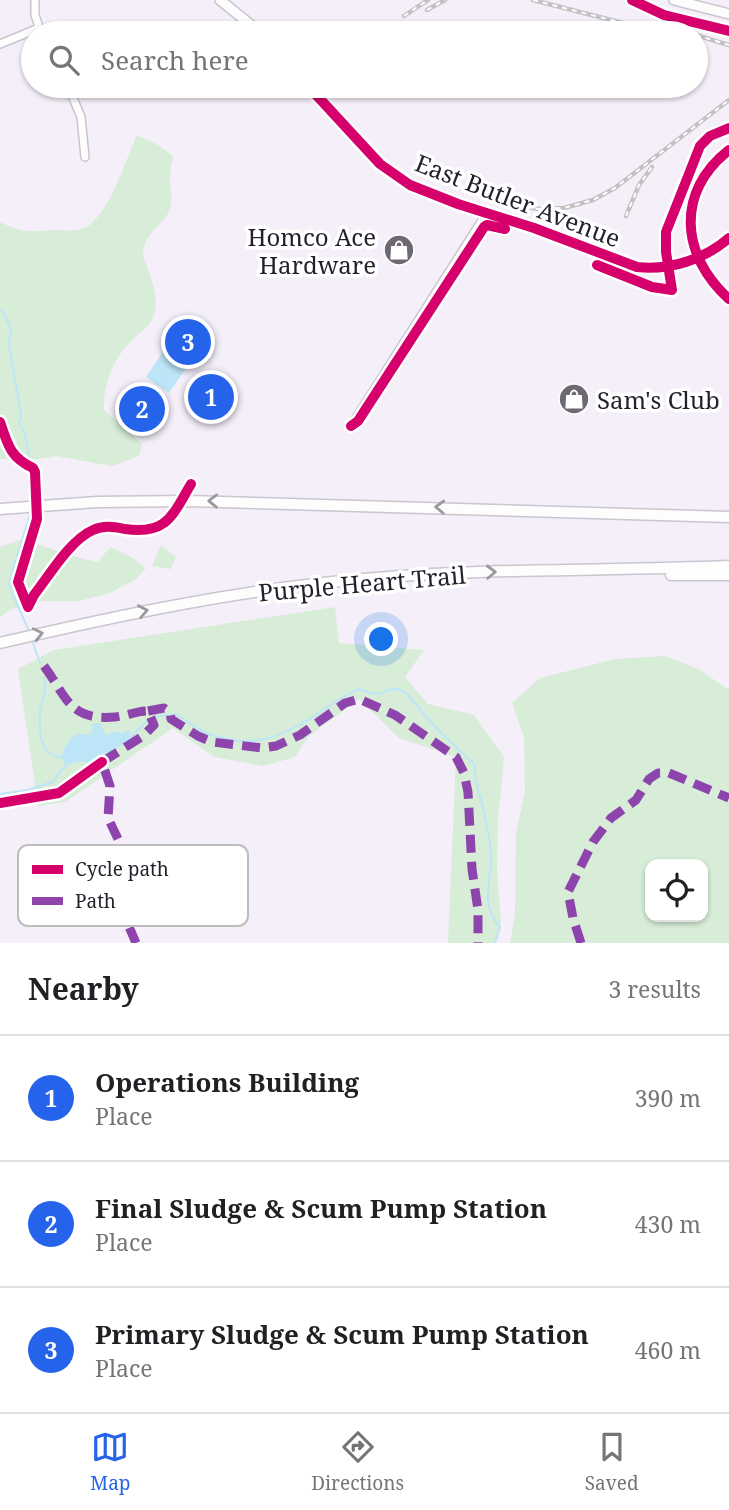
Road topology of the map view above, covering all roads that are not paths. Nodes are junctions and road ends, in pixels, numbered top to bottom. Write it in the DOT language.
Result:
graph roads {
  1 [pos="35,0"];
  2 [pos="220,0"];
  3 [pos="674,0"];
  4 [pos="729,14"];
  5 [pos="38,21"];
  6 [pos="246,21"];
  7 [pos="21,37"];
  8 [pos="0,44"];
  9 [pos="73,98"];
  10 [pos="319,98"];
  11 [pos="729,150"];
  12 [pos="85,157"];
  13 [pos="486,214"];
  14 [pos="729,238"];
  15 [pos="696,258"];
  16 [pos="729,299"];
  17 [pos="351,426"];
  18 [pos="0,509"];
  19 [pos="729,511"];
  20 [pos="580,513"];
  21 [pos="729,517"];
  22 [pos="729,566"];
  23 [pos="647,569"];
  24 [pos="729,575"];
  25 [pos="0,643"];
  1 -- 5 [label="street"];
  2 -- 6 [label="main road"];
  3 -- 4 [label="main road"];
  7 -- 8 [label="street"];
  9 -- 12 [label="street"];
  10 -- 13 [label="main road, East Butler Avenue"];
  11 -- 15 [label="main road"];
  13 -- 15 [label="main road, East Butler Avenue"];
  13 -- 17 [label="street"];
  14 -- 15 [label="street"];
  15 -- 16 [label="main road"];
  20 -- 18 [label="highway, one-way"];
  19 -- 20 [label="highway"];
  20 -- 21 [label="highway"];
  22 -- 23 [label="highway, Purple Heart Trail"];
  23 -- 24 [label="highway"];
  25 -- 23 [label="highway, Purple Heart Trail, one-way"];
}
